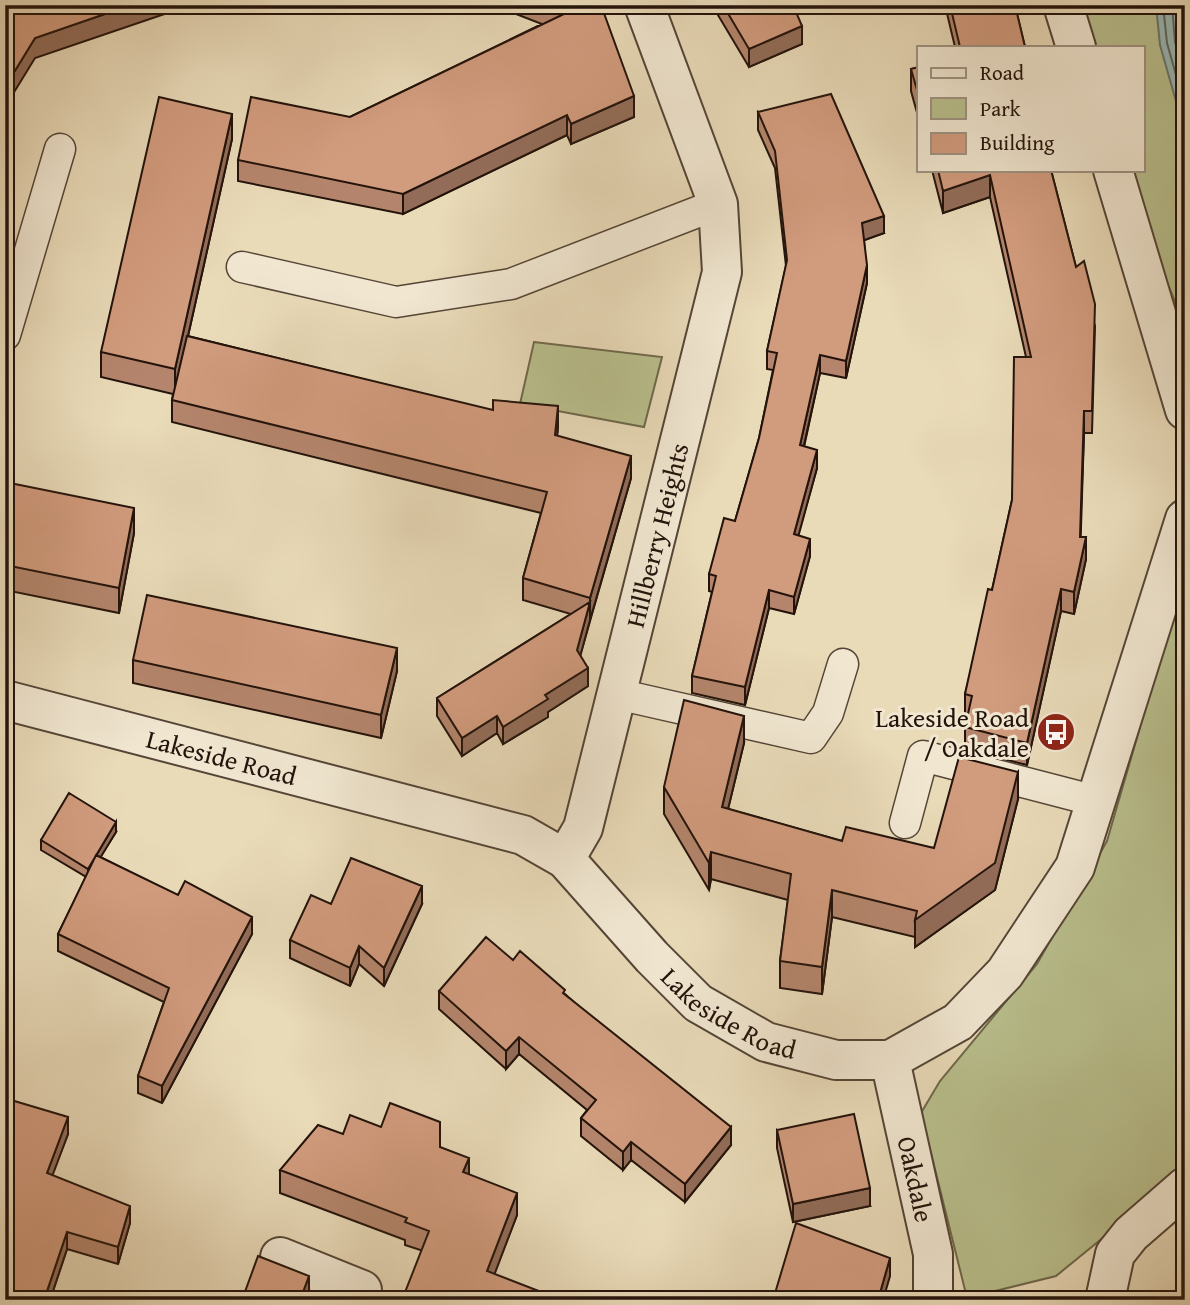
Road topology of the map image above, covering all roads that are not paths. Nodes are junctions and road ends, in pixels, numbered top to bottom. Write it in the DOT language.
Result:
graph roads {
  1 [pos="643,5"];
  2 [pos="1063,5"];
  3 [pos="1076,46"];
  4 [pos="60,149"];
  5 [pos="1114,172"];
  6 [pos="718,204"];
  7 [pos="242,267"];
  8 [pos="5,335"];
  9 [pos="1185,410"];
  10 [pos="1185,519"];
  11 [pos="843,664"];
  12 [pos="617,694"];
  13 [pos="5,700"];
  14 [pos="1096,801"];
  15 [pos="905,823"];
  16 [pos="565,859"];
  17 [pos="890,1060"];
  18 [pos="1185,1187"];
  19 [pos="280,1257"];
  20 [pos="371,1297"];
  21 [pos="933,1300"];
  22 [pos="1105,1300"];
  1 -- 6 [label="street, Hillberry Heights"];
  2 -- 3 [label="street"];
  4 -- 8 [label="lane"];
  5 -- 9 [label="street"];
  6 -- 7 [label="lane"];
  6 -- 12 [label="street, Hillberry Heights"];
  10 -- 14 [label="street, Lakeside Road"];
  11 -- 12 [label="lane"];
  12 -- 16 [label="street, Hillberry Heights"];
  13 -- 16 [label="street, Lakeside Road"];
  14 -- 15 [label="lane"];
  14 -- 17 [label="street, Lakeside Road"];
  16 -- 17 [label="street, Lakeside Road"];
  17 -- 21 [label="street, Oakdale"];
  18 -- 22 [label="street"];
  19 -- 20 [label="street"];
}
